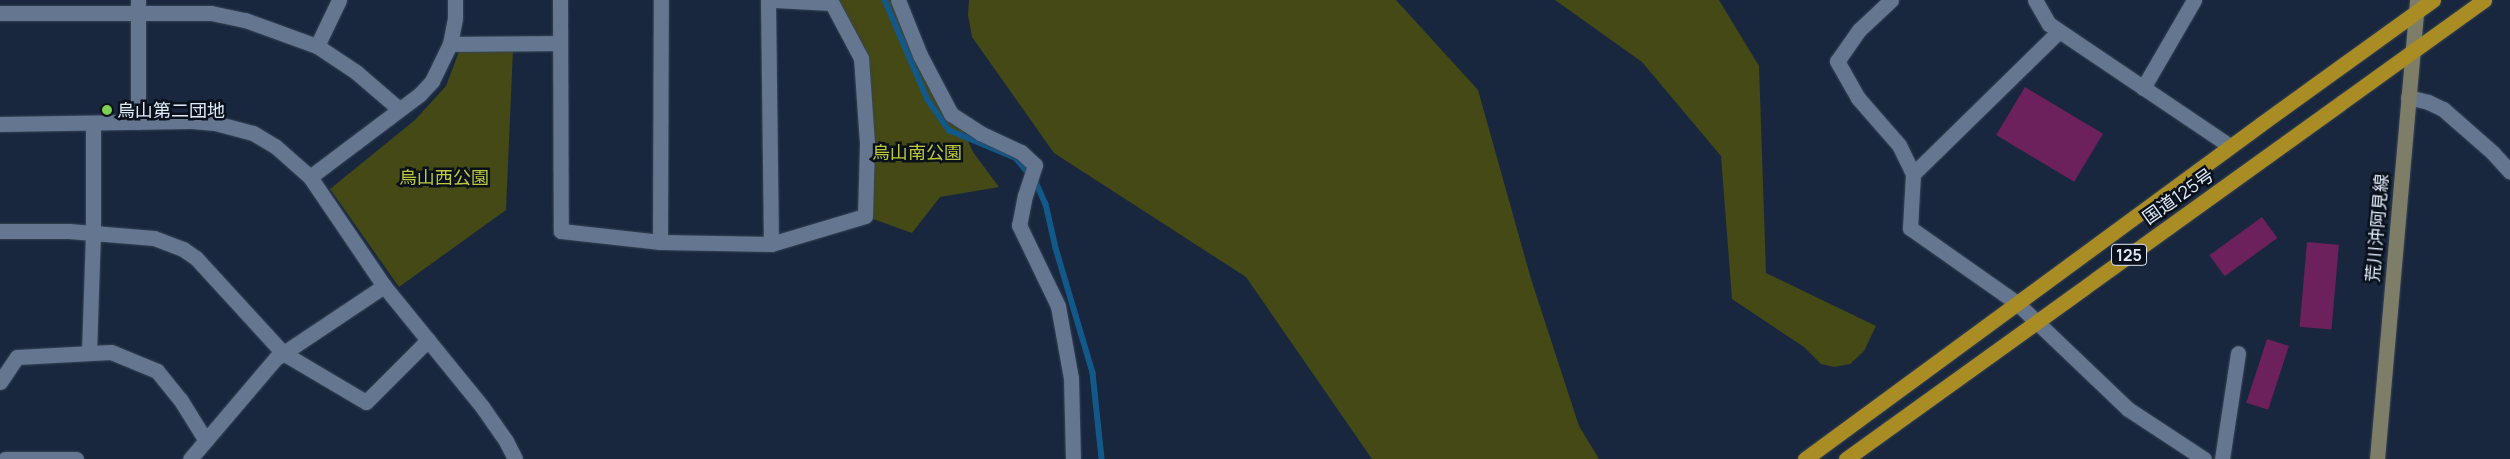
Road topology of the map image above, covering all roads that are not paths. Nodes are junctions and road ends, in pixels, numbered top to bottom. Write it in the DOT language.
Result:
graph roads {
  1 [pos="339,0"];
  2 [pos="455,0"];
  3 [pos="560,0"];
  4 [pos="660,0"];
  5 [pos="768,0"];
  6 [pos="775,0"];
  7 [pos="898,0"];
  8 [pos="1891,0"];
  9 [pos="2034,0"];
  10 [pos="2194,0"];
  11 [pos="2433,0"];
  12 [pos="2484,0"];
  13 [pos="830,2"];
  14 [pos="138,6"];
  15 [pos="2417,6"];
  16 [pos="0,13"];
  17 [pos="2059,31"];
  18 [pos="560,43"];
  19 [pos="450,44"];
  20 [pos="317,46"];
  21 [pos="2412,52"];
  22 [pos="2143,88"];
  23 [pos="2408,97"];
  24 [pos="399,109"];
  25 [pos="138,122"];
  26 [pos="92,123"];
  27 [pos="0,124"];
  28 [pos="2230,146"];
  29 [pos="2510,172"];
  30 [pos="1913,174"];
  31 [pos="310,177"];
  32 [pos="0,231"];
  33 [pos="93,233"];
  34 [pos="660,242"];
  35 [pos="771,244"];
  36 [pos="384,286"];
  37 [pos="2018,304"];
  38 [pos="2035,322"];
  39 [pos="428,340"];
  40 [pos="88,353"];
  41 [pos="283,353"];
  42 [pos="2238,353"];
  43 [pos="0,382"];
  44 [pos="206,441"];
  45 [pos="5,459"];
  46 [pos="76,459"];
  47 [pos="190,459"];
  48 [pos="515,459"];
  49 [pos="1073,459"];
  50 [pos="1805,459"];
  51 [pos="1846,459"];
  52 [pos="2204,459"];
  53 [pos="2222,459"];
  54 [pos="2377,459"];
  1 -- 20 [label="street"];
  2 -- 19 [label="street"];
  3 -- 18 [label="street"];
  4 -- 34 [label="street"];
  5 -- 35 [label="street"];
  6 -- 13 [label="street"];
  7 -- 49 [label="street"];
  8 -- 30 [label="street"];
  9 -- 17 [label="street"];
  10 -- 22 [label="street"];
  11 -- 15 [label="highway, 国道125号 / 125"];
  12 -- 21 [label="highway, 国道125号 / 125"];
  13 -- 35 [label="street"];
  14 -- 16 [label="street"];
  14 -- 20 [label="street"];
  14 -- 25 [label="street"];
  15 -- 21 [label="main road, 荒川沖阿見線"];
  15 -- 28 [label="highway, 国道125号 / 125"];
  17 -- 22 [label="street"];
  17 -- 30 [label="street"];
  18 -- 19 [label="street"];
  18 -- 34 [label="street"];
  19 -- 24 [label="street"];
  20 -- 24 [label="street"];
  21 -- 23 [label="main road, 荒川沖阿見線"];
  21 -- 38 [label="highway, 国道125号 / 125"];
  22 -- 28 [label="street"];
  23 -- 29 [label="street"];
  23 -- 54 [label="main road, 荒川沖阿見線"];
  24 -- 31 [label="street"];
  25 -- 26 [label="street"];
  25 -- 31 [label="street"];
  26 -- 27 [label="street"];
  26 -- 33 [label="street"];
  28 -- 37 [label="highway, 国道125号 / 125"];
  30 -- 37 [label="street"];
  31 -- 36 [label="street"];
  32 -- 33 [label="street"];
  33 -- 40 [label="street"];
  33 -- 41 [label="street"];
  34 -- 35 [label="street"];
  36 -- 39 [label="street"];
  36 -- 41 [label="street"];
  37 -- 38 [label="street"];
  37 -- 50 [label="highway, 国道125号 / 125"];
  38 -- 51 [label="highway, 国道125号 / 125"];
  38 -- 52 [label="street"];
  39 -- 41 [label="street"];
  39 -- 48 [label="street"];
  40 -- 43 [label="street"];
  40 -- 44 [label="street"];
  41 -- 44 [label="street"];
  42 -- 53 [label="street"];
  44 -- 47 [label="street"];
  45 -- 46 [label="street"];
}
